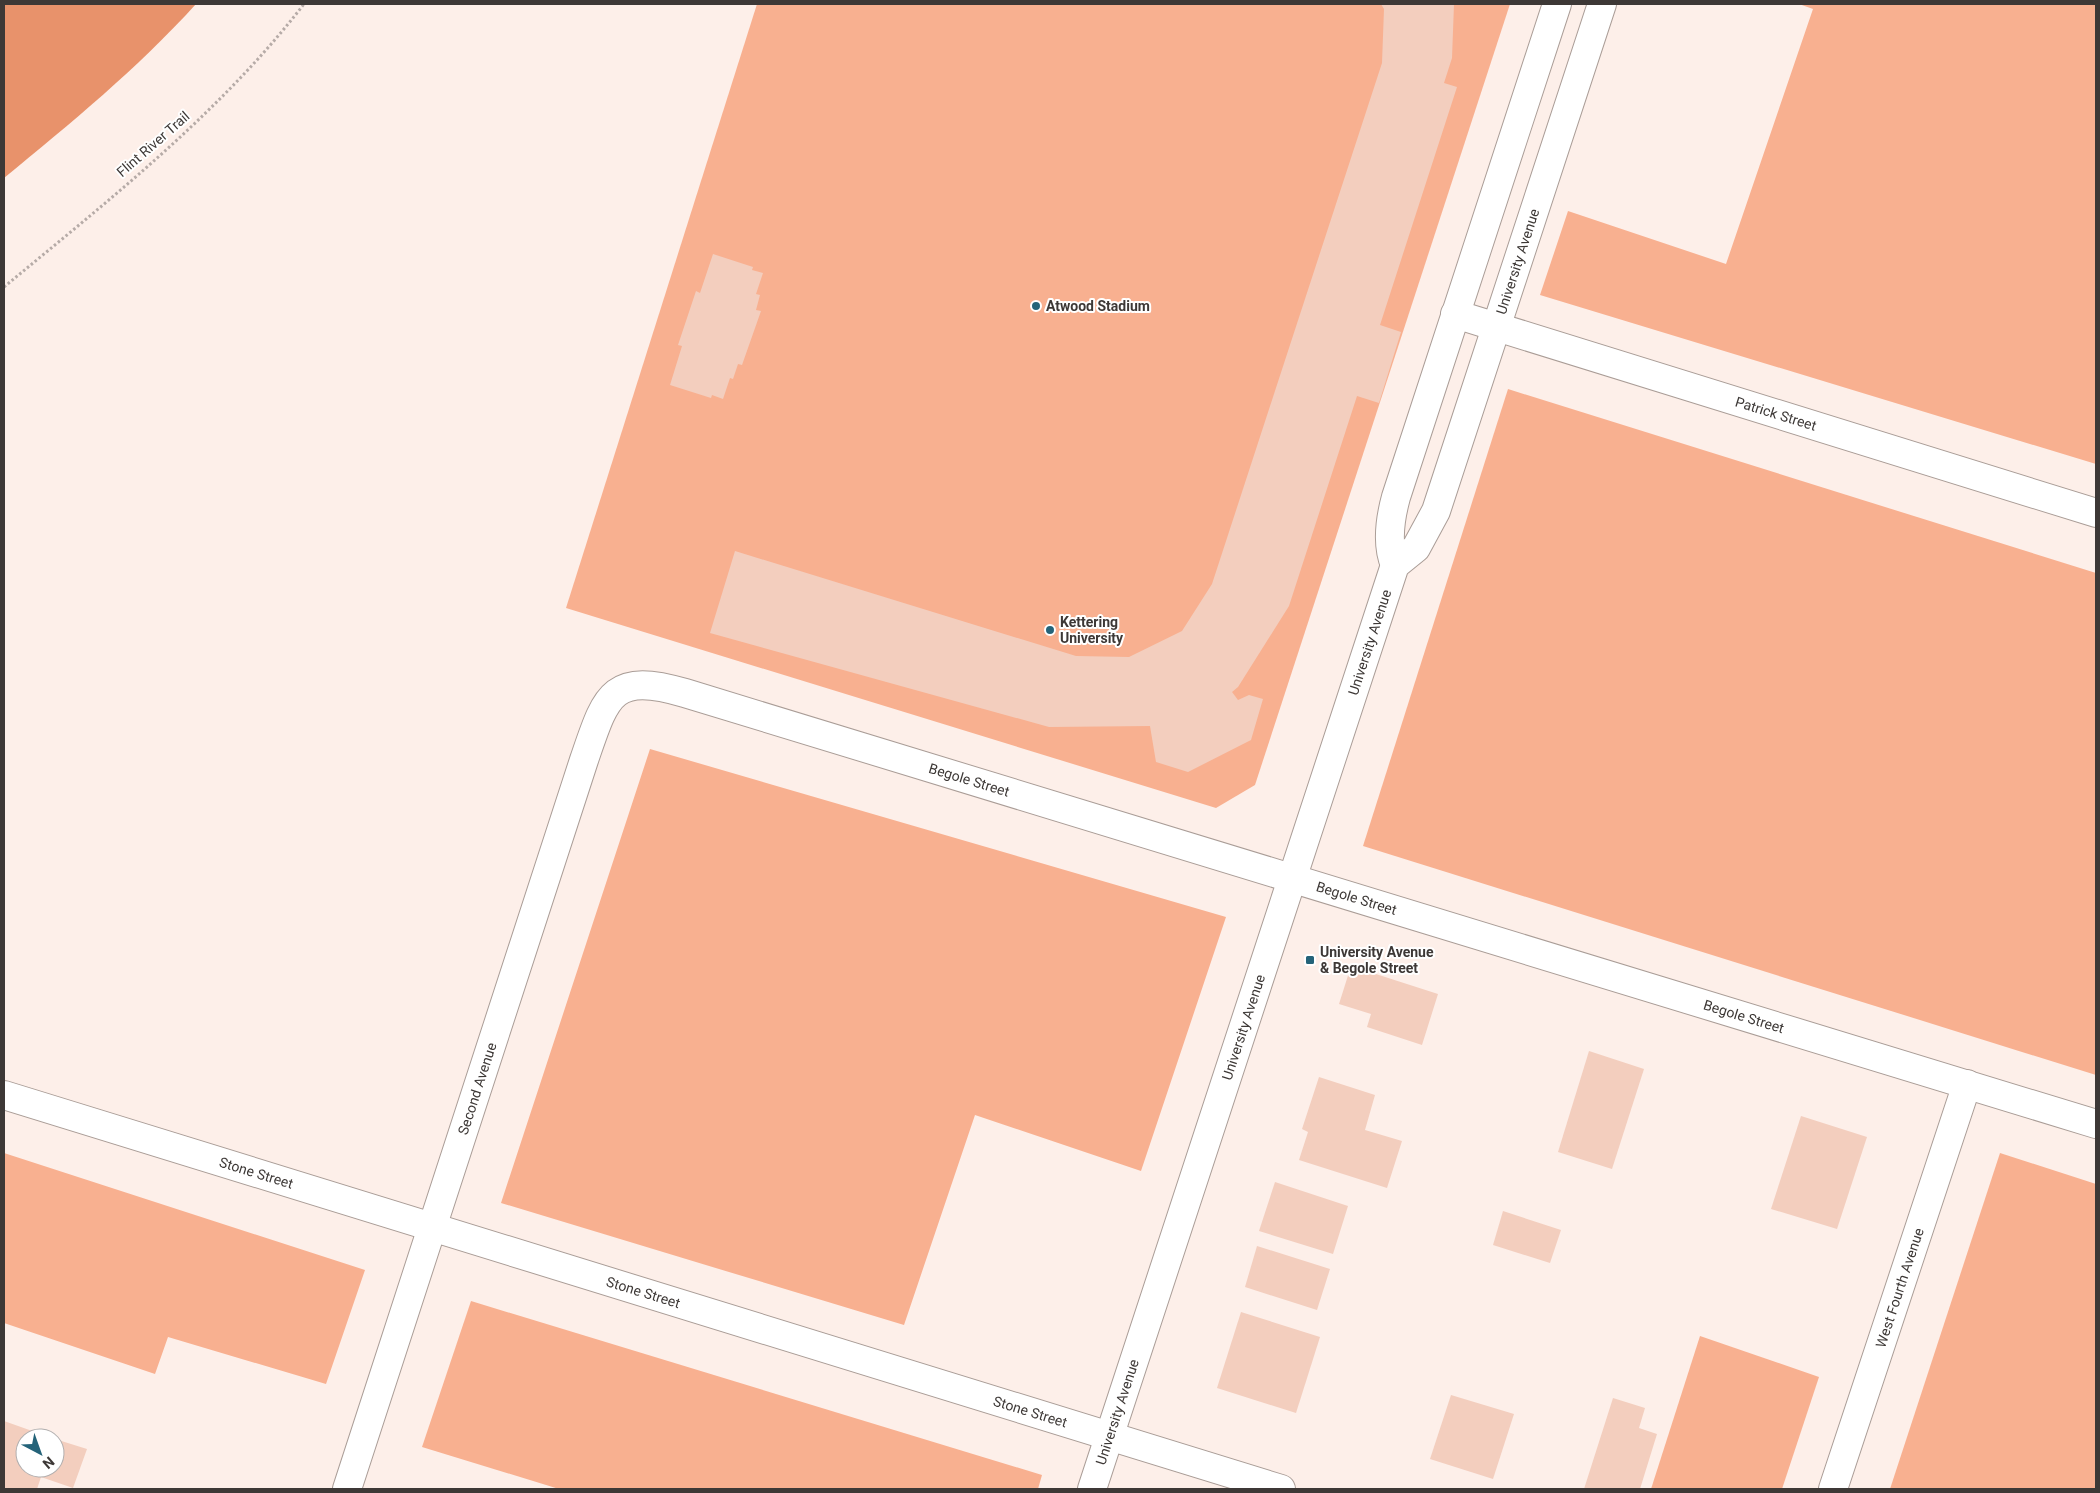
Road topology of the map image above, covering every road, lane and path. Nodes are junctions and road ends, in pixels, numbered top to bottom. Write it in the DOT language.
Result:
graph roads {
  1 [pos="304,4"];
  2 [pos="1557,4"];
  3 [pos="1602,4"];
  4 [pos="4,287"];
  5 [pos="1455,314"];
  6 [pos="1496,327"];
  7 [pos="2096,513"];
  8 [pos="1396,565"];
  9 [pos="618,692"];
  10 [pos="1293,879"];
  11 [pos="1966,1084"];
  12 [pos="4,1095"];
  13 [pos="2096,1124"];
  14 [pos="432,1226"];
  15 [pos="1110,1436"];
  16 [pos="347,1489"];
  17 [pos="1092,1489"];
  18 [pos="1281,1489"];
  19 [pos="1833,1489"];
  1 -- 4 [label="path, Flint River Trail"];
  2 -- 5 [label="street"];
  3 -- 6 [label="street, University Avenue"];
  5 -- 6 [label="street, Patrick Street"];
  5 -- 8 [label="street"];
  6 -- 7 [label="street, Patrick Street"];
  6 -- 8 [label="street, University Avenue"];
  8 -- 10 [label="street, University Avenue"];
  9 -- 10 [label="street, Begole Street"];
  9 -- 14 [label="street, Second Avenue"];
  10 -- 11 [label="street, Begole Street"];
  10 -- 15 [label="street, University Avenue"];
  11 -- 13 [label="street, Begole Street"];
  11 -- 19 [label="street, West Fourth Avenue"];
  12 -- 14 [label="street, Stone Street"];
  14 -- 15 [label="street, Stone Street"];
  14 -- 16 [label="street, Second Avenue"];
  15 -- 17 [label="street, University Avenue"];
  15 -- 18 [label="street, Stone Street"];
}
